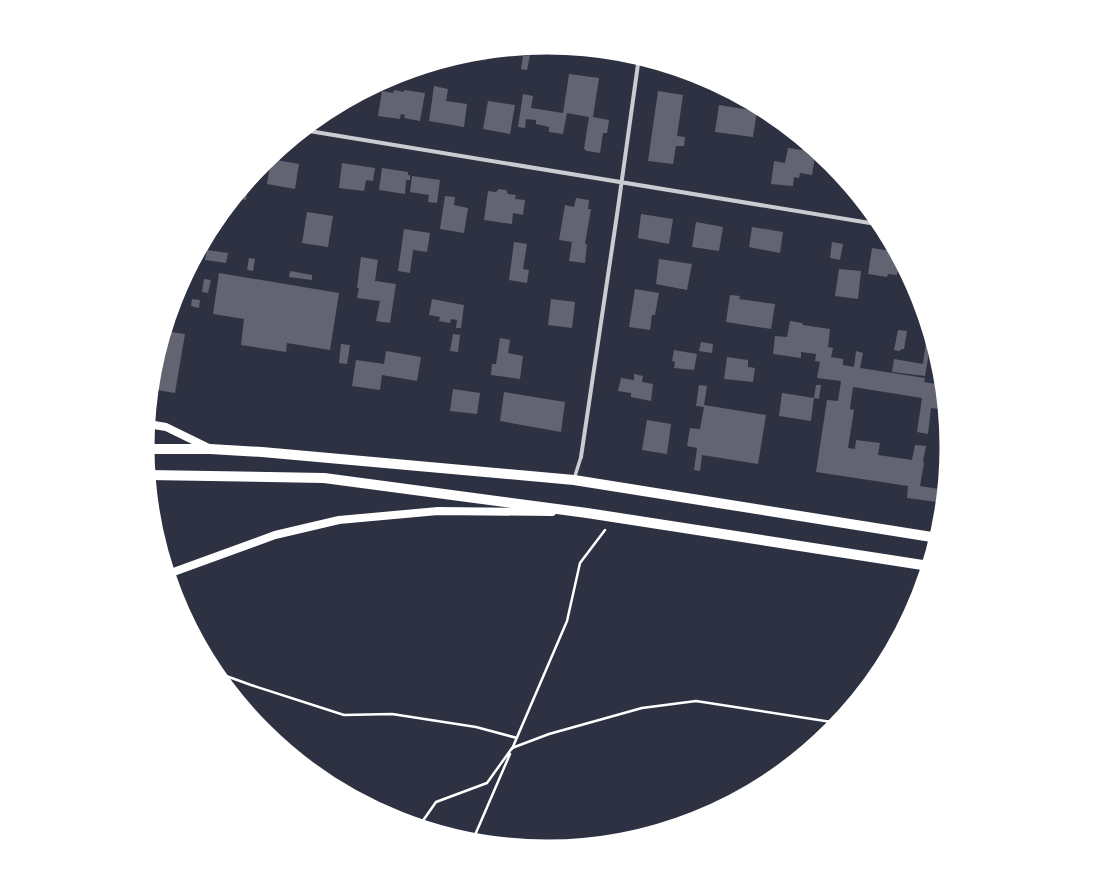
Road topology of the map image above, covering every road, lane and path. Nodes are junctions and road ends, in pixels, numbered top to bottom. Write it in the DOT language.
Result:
graph roads {
  1 [pos="638,63"];
  2 [pos="311,131"];
  3 [pos="622,183"];
  4 [pos="873,224"];
  5 [pos="153,425"];
  6 [pos="152,449"];
  7 [pos="210,449"];
  8 [pos="581,457"];
  9 [pos="153,475"];
  10 [pos="574,480"];
  11 [pos="587,513"];
  12 [pos="615,518"];
  13 [pos="932,537"];
  14 [pos="924,565"];
  15 [pos="173,572"];
  16 [pos="226,676"];
  17 [pos="831,722"];
  18 [pos="517,738"];
  19 [pos="512,748"];
  20 [pos="422,821"];
  21 [pos="475,835"];
  1 -- 3 [label="street"];
  2 -- 3 [label="street"];
  3 -- 4 [label="street"];
  3 -- 8 [label="street"];
  5 -- 7 [label="main road"];
  6 -- 7 [label="main road"];
  7 -- 10 [label="main road"];
  8 -- 10 [label="street"];
  9 -- 11 [label="main road"];
  10 -- 13 [label="main road"];
  11 -- 12 [label="main road"];
  11 -- 15 [label="main road"];
  12 -- 14 [label="main road"];
  12 -- 18 [label="path"];
  16 -- 18 [label="path"];
  17 -- 19 [label="path"];
  18 -- 19 [label="path"];
  19 -- 20 [label="path"];
  19 -- 21 [label="path"];
}
